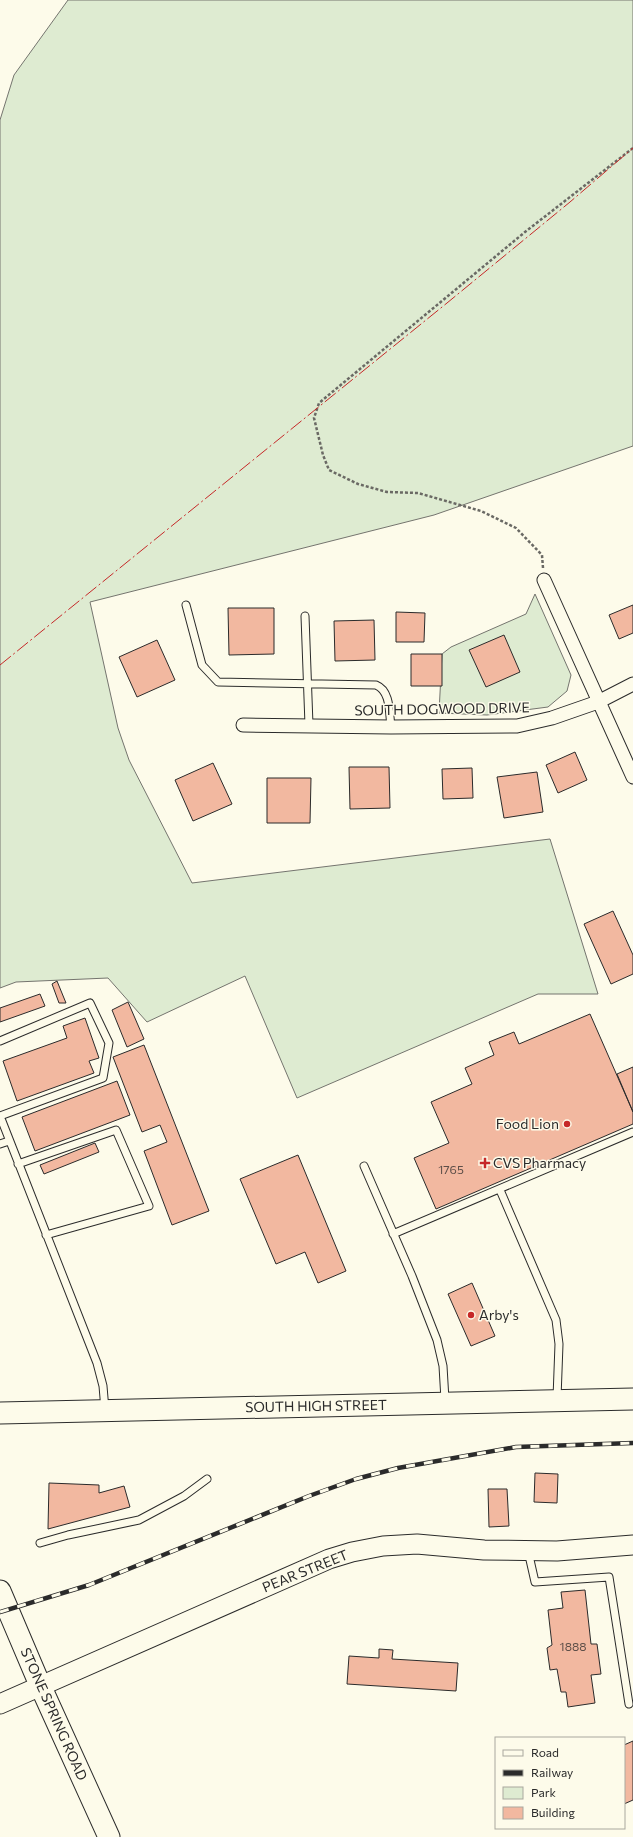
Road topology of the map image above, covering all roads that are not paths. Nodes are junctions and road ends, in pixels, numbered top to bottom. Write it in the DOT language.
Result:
graph roads {
  1 [pos="544,580"];
  2 [pos="186,605"];
  3 [pos="305,616"];
  4 [pos="308,683"];
  5 [pos="633,684"];
  6 [pos="598,702"];
  7 [pos="244,725"];
  8 [pos="309,725"];
  9 [pos="391,727"];
  10 [pos="633,777"];
  11 [pos="0,1041"];
  12 [pos="633,1132"];
  13 [pos="9,1141"];
  14 [pos="0,1144"];
  15 [pos="18,1164"];
  16 [pos="364,1166"];
  17 [pos="500,1190"];
  18 [pos="393,1234"];
  19 [pos="46,1235"];
  20 [pos="633,1399"];
  21 [pos="557,1401"];
  22 [pos="445,1403"];
  23 [pos="105,1410"];
  24 [pos="0,1413"];
  25 [pos="207,1479"];
  26 [pos="40,1543"];
  27 [pos="633,1545"];
  28 [pos="528,1551"];
  29 [pos="0,1591"];
  30 [pos="40,1686"];
  31 [pos="0,1704"];
  32 [pos="629,1704"];
  33 [pos="109,1837"];
  1 -- 6 [label="street"];
  2 -- 4 [label="lane"];
  3 -- 4 [label="lane"];
  4 -- 8 [label="lane"];
  4 -- 9 [label="lane"];
  5 -- 6 [label="street, SOUTH DOGWOOD DRIVE"];
  6 -- 9 [label="street, SOUTH DOGWOOD DRIVE"];
  6 -- 10 [label="street"];
  7 -- 8 [label="street, SOUTH DOGWOOD DRIVE"];
  8 -- 9 [label="street, SOUTH DOGWOOD DRIVE"];
  11 -- 13 [label="lane"];
  12 -- 17 [label="lane"];
  13 -- 14 [label="lane"];
  13 -- 15 [label="lane"];
  15 -- 19 [label="lane"];
  15 -- 19 [label="lane"];
  16 -- 18 [label="lane"];
  17 -- 18 [label="lane"];
  17 -- 21 [label="lane"];
  18 -- 22 [label="lane"];
  19 -- 23 [label="lane"];
  20 -- 21 [label="main road, SOUTH HIGH STREET"];
  21 -- 22 [label="main road, SOUTH HIGH STREET"];
  22 -- 23 [label="main road, SOUTH HIGH STREET"];
  23 -- 24 [label="main road, SOUTH HIGH STREET"];
  25 -- 26 [label="lane"];
  27 -- 28 [label="street, PEAR STREET"];
  28 -- 30 [label="street, PEAR STREET"];
  28 -- 32 [label="lane"];
  29 -- 30 [label="main road, STONE SPRING ROAD"];
  30 -- 31 [label="street, PEAR STREET"];
  30 -- 33 [label="main road, STONE SPRING ROAD"];
}
